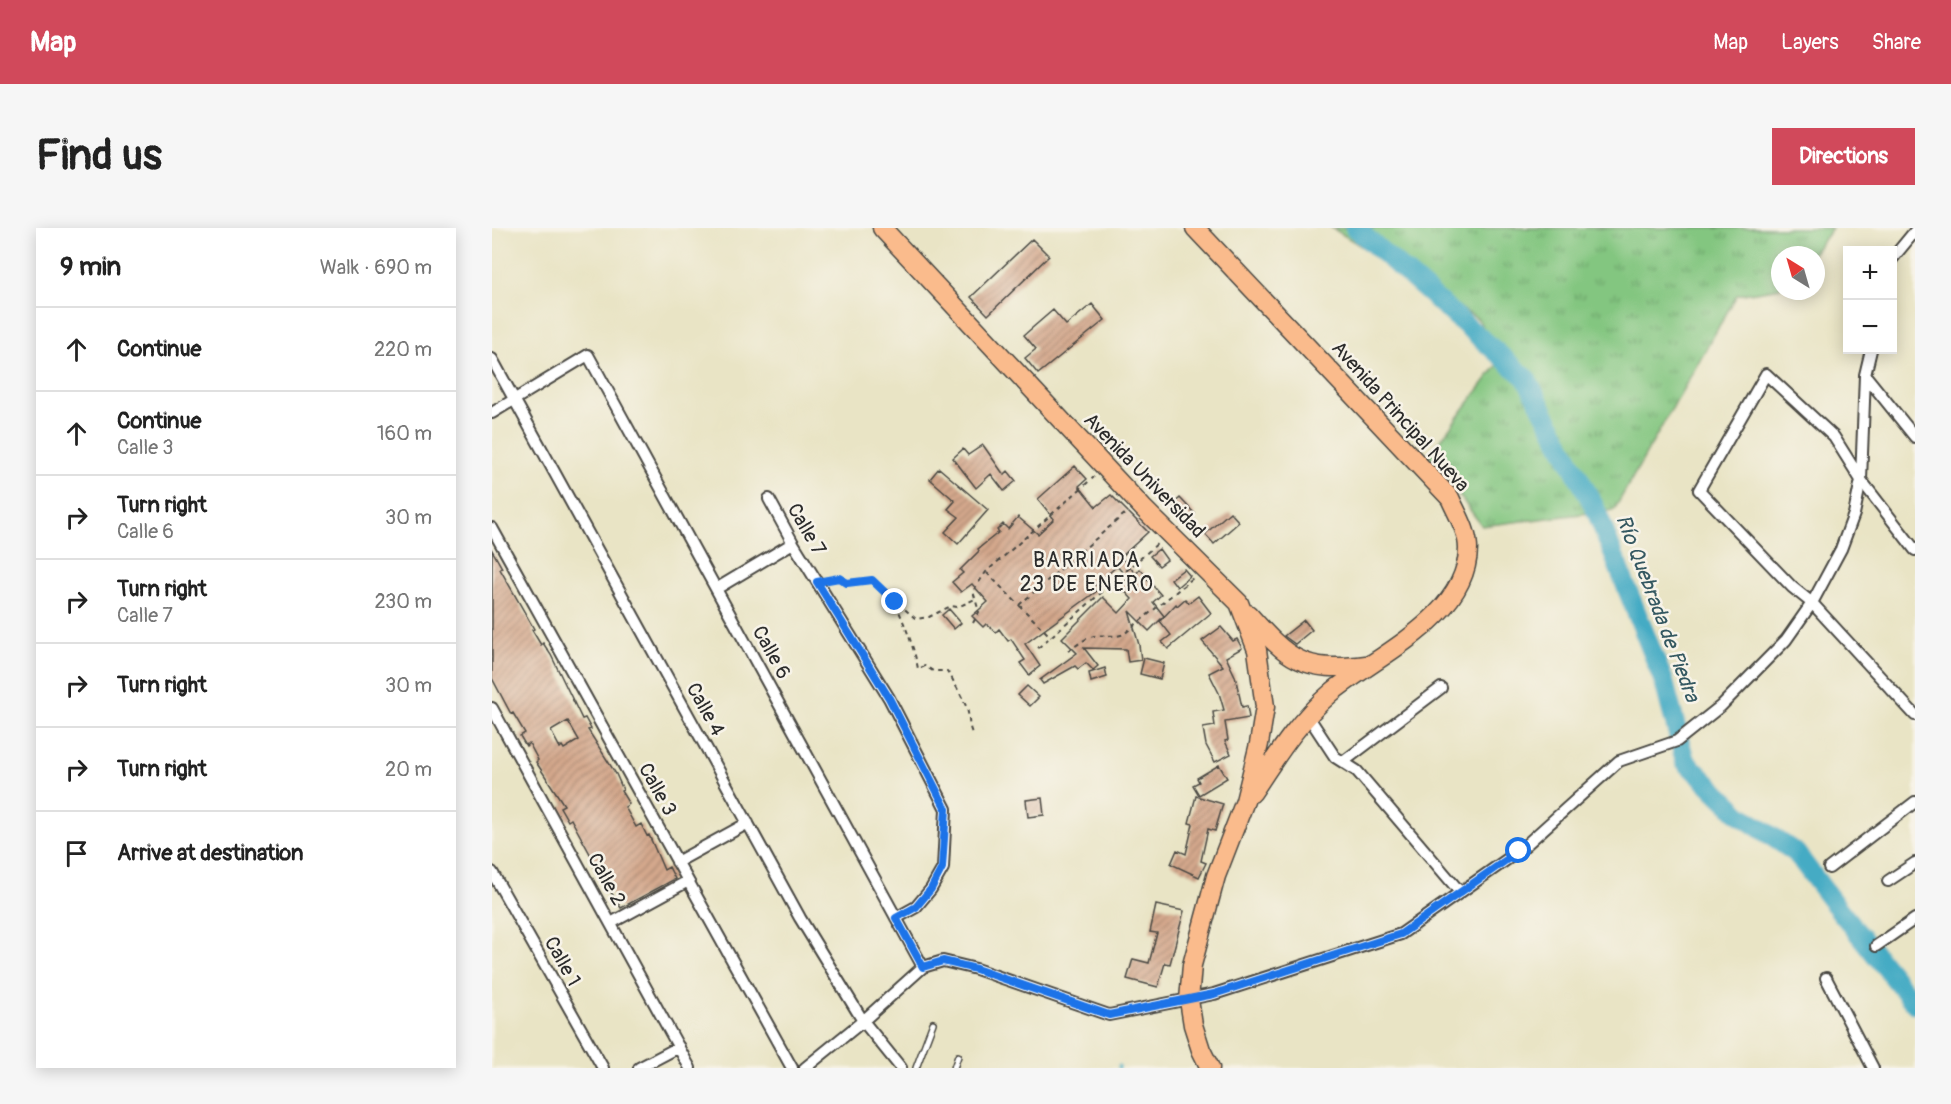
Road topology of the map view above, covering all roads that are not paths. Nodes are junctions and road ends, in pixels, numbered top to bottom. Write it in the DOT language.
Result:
graph roads {
  1 [pos="882,228"];
  2 [pos="1195,228"];
  3 [pos="1915,231"];
  4 [pos="1897,254"];
  5 [pos="1870,354"];
  6 [pos="492,359"];
  7 [pos="1865,375"];
  8 [pos="514,400"];
  9 [pos="492,412"];
  10 [pos="1915,438"];
  11 [pos="1861,480"];
  12 [pos="769,500"];
  13 [pos="492,528"];
  14 [pos="793,543"];
  15 [pos="1915,550"];
  16 [pos="717,589"];
  17 [pos="1239,603"];
  18 [pos="1812,603"];
  19 [pos="1367,665"];
  20 [pos="1441,688"];
  21 [pos="492,708"];
  22 [pos="1915,715"];
  23 [pos="1308,716"];
  24 [pos="1343,762"];
  25 [pos="1245,801"];
  26 [pos="1915,802"];
  27 [pos="748,823"];
  28 [pos="677,862"];
  29 [pos="1915,863"];
  30 [pos="1829,868"];
  31 [pos="492,872"];
  32 [pos="688,881"];
  33 [pos="1888,881"];
  34 [pos="1460,892"];
  35 [pos="896,918"];
  36 [pos="1915,919"];
  37 [pos="611,923"];
  38 [pos="1876,945"];
  39 [pos="923,967"];
  40 [pos="1826,978"];
  41 [pos="1189,1000"];
  42 [pos="863,1021"];
  43 [pos="933,1023"];
  44 [pos="679,1047"];
  45 [pos="958,1056"];
  46 [pos="603,1068"];
  47 [pos="639,1068"];
  48 [pos="690,1068"];
  49 [pos="792,1068"];
  50 [pos="805,1068"];
  51 [pos="901,1068"];
  52 [pos="916,1068"];
  53 [pos="954,1068"];
  54 [pos="1210,1068"];
  55 [pos="1873,1068"];
  1 -- 17 [label="highway, Avenida Universidad"];
  2 -- 19 [label="highway, Avenida Principal Nueva"];
  3 -- 4 [label="street"];
  5 -- 7 [label="street"];
  6 -- 8 [label="street, Calle 4"];
  7 -- 10 [label="street"];
  7 -- 11 [label="street"];
  8 -- 9 [label="street"];
  8 -- 16 [label="street, Calle 6"];
  8 -- 27 [label="street, Calle 4"];
  11 -- 15 [label="street"];
  11 -- 18 [label="street"];
  11 -- 18 [label="street"];
  12 -- 14 [label="street, Calle 7"];
  13 -- 28 [label="street, Calle 3"];
  14 -- 16 [label="street"];
  14 -- 35 [label="street, Calle 7"];
  16 -- 35 [label="street, Calle 6"];
  17 -- 19 [label="highway"];
  17 -- 25 [label="highway, Avenida Universidad"];
  18 -- 22 [label="street"];
  18 -- 34 [label="street"];
  19 -- 23 [label="highway, Avenida Principal Nueva"];
  20 -- 24 [label="street"];
  21 -- 37 [label="street, Calle 2"];
  23 -- 24 [label="street"];
  23 -- 25 [label="highway, Avenida Principal Nueva"];
  24 -- 34 [label="street"];
  25 -- 41 [label="highway"];
  26 -- 30 [label="street"];
  27 -- 28 [label="street"];
  27 -- 42 [label="street, Calle 4"];
  28 -- 32 [label="street, Calle 3"];
  29 -- 33 [label="street"];
  31 -- 46 [label="street, Calle 1"];
  32 -- 37 [label="street"];
  32 -- 49 [label="street, Calle 3"];
  34 -- 41 [label="street"];
  35 -- 39 [label="street, Calle 6"];
  36 -- 38 [label="street"];
  37 -- 44 [label="street, Calle 2"];
  39 -- 41 [label="street"];
  39 -- 42 [label="street"];
  40 -- 55 [label="street"];
  41 -- 54 [label="highway"];
  42 -- 50 [label="street"];
  42 -- 51 [label="street, Calle 4"];
  43 -- 52 [label="lane"];
  44 -- 47 [label="street"];
  44 -- 48 [label="street, Calle 2"];
  45 -- 53 [label="lane"];
}
